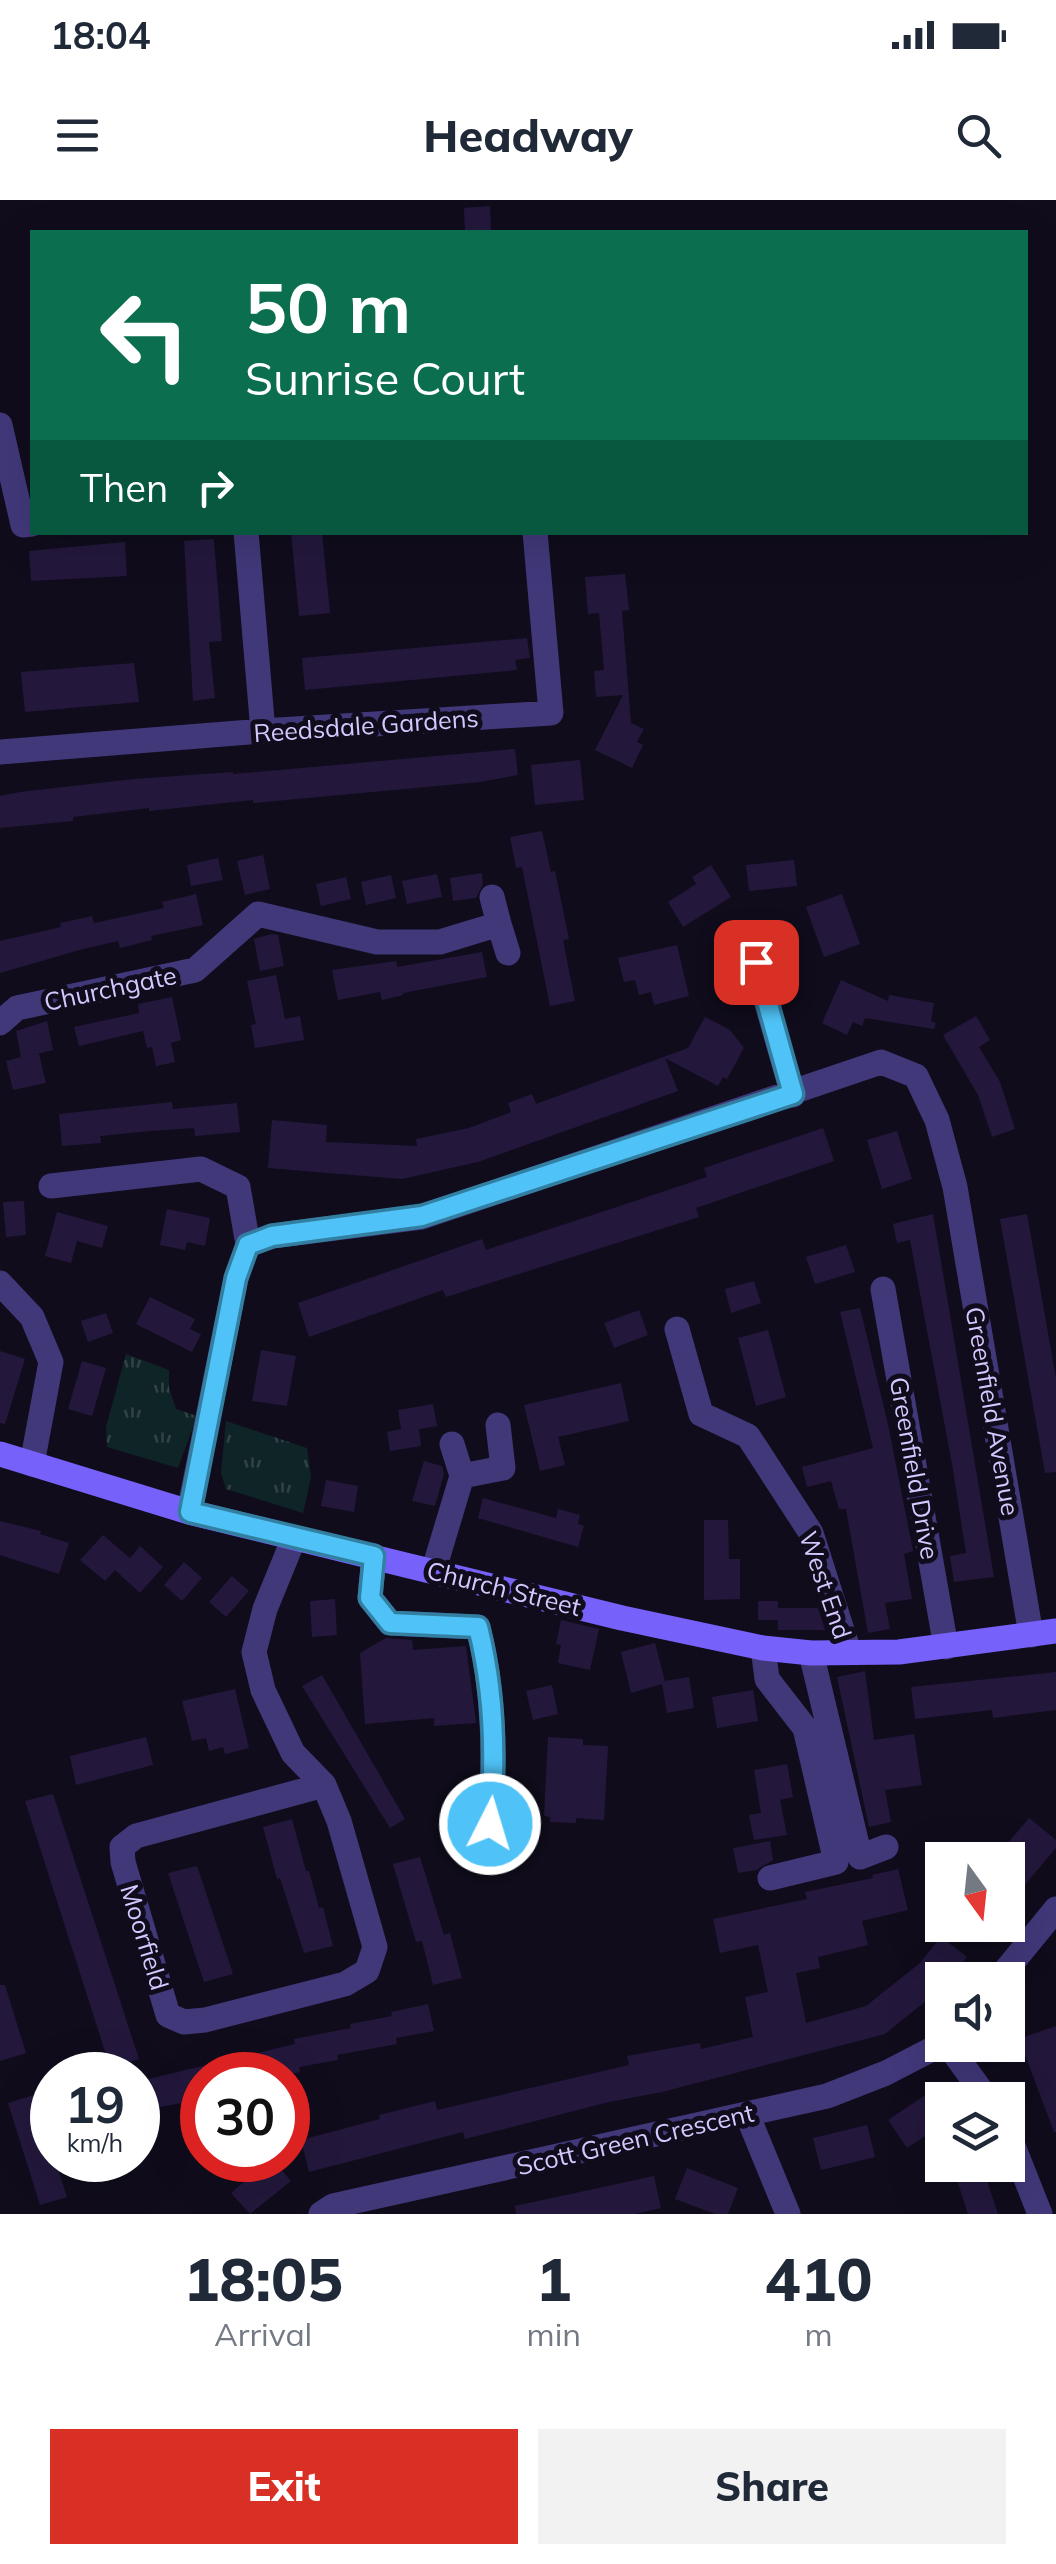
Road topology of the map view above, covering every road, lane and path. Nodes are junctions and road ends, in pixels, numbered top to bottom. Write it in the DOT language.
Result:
graph roads {
  1 [pos="0,425"];
  2 [pos="30,524"];
  3 [pos="246,535"];
  4 [pos="535,535"];
  5 [pos="263,731"];
  6 [pos="0,752"];
  7 [pos="492,897"];
  8 [pos="500,924"];
  9 [pos="508,953"];
  10 [pos="756,962"];
  11 [pos="0,1023"];
  12 [pos="793,1094"];
  13 [pos="51,1186"];
  14 [pos="248,1245"];
  15 [pos="0,1283"];
  16 [pos="883,1290"];
  17 [pos="677,1329"];
  18 [pos="498,1425"];
  19 [pos="452,1444"];
  20 [pos="0,1454"];
  21 [pos="32,1464"];
  22 [pos="462,1476"];
  23 [pos="190,1512"];
  24 [pos="294,1538"];
  25 [pos="374,1556"];
  26 [pos="434,1570"];
  27 [pos="1044,1633"];
  28 [pos="946,1647"];
  29 [pos="762,1648"];
  30 [pos="849,1652"];
  31 [pos="812,1653"];
  32 [pos="324,1785"];
  33 [pos="490,1824"];
  34 [pos="886,1847"];
  35 [pos="770,1878"];
  36 [pos="1056,1908"];
  37 [pos="1012,1962"];
  38 [pos="925,2054"];
  39 [pos="958,2062"];
  40 [pos="974,2082"];
  41 [pos="747,2114"];
  42 [pos="1025,2176"];
  43 [pos="321,2214"];
  44 [pos="788,2214"];
  45 [pos="1040,2214"];
  1 -- 2 [label="street"];
  3 -- 5 [label="street"];
  4 -- 5 [label="street, Reedsdale Gardens"];
  5 -- 6 [label="street, Reedsdale Gardens"];
  7 -- 8 [label="street"];
  8 -- 9 [label="street"];
  8 -- 11 [label="street, Churchgate"];
  10 -- 12 [label="street"];
  12 -- 14 [label="street, Greenfield Avenue"];
  12 -- 27 [label="street, Greenfield Avenue"];
  13 -- 14 [label="street"];
  14 -- 23 [label="street"];
  15 -- 21 [label="street"];
  16 -- 28 [label="street, Greenfield Drive"];
  17 -- 30 [label="street, West End"];
  18 -- 22 [label="street"];
  19 -- 22 [label="street"];
  20 -- 21 [label="main road, Church Street"];
  21 -- 23 [label="main road, Church Street"];
  22 -- 26 [label="street"];
  23 -- 24 [label="main road, Church Street"];
  24 -- 25 [label="main road, Church Street"];
  24 -- 32 [label="street, Moorfield"];
  25 -- 26 [label="main road, Church Street"];
  25 -- 33 [label="street"];
  26 -- 29 [label="main road, Church Street"];
  27 -- 28 [label="main road, Church Street"];
  28 -- 30 [label="main road, Church Street"];
  29 -- 31 [label="main road, Church Street"];
  29 -- 35 [label="street"];
  30 -- 31 [label="main road, Church Street"];
  31 -- 34 [label="street"];
  32 -- 32 [label="street, Moorfield"];
  36 -- 37 [label="street"];
  38 -- 41 [label="street, Scott Green Crescent"];
  39 -- 40 [label="street"];
  41 -- 43 [label="street, Scott Green Crescent"];
  41 -- 44 [label="street"];
  42 -- 45 [label="street"];
}
